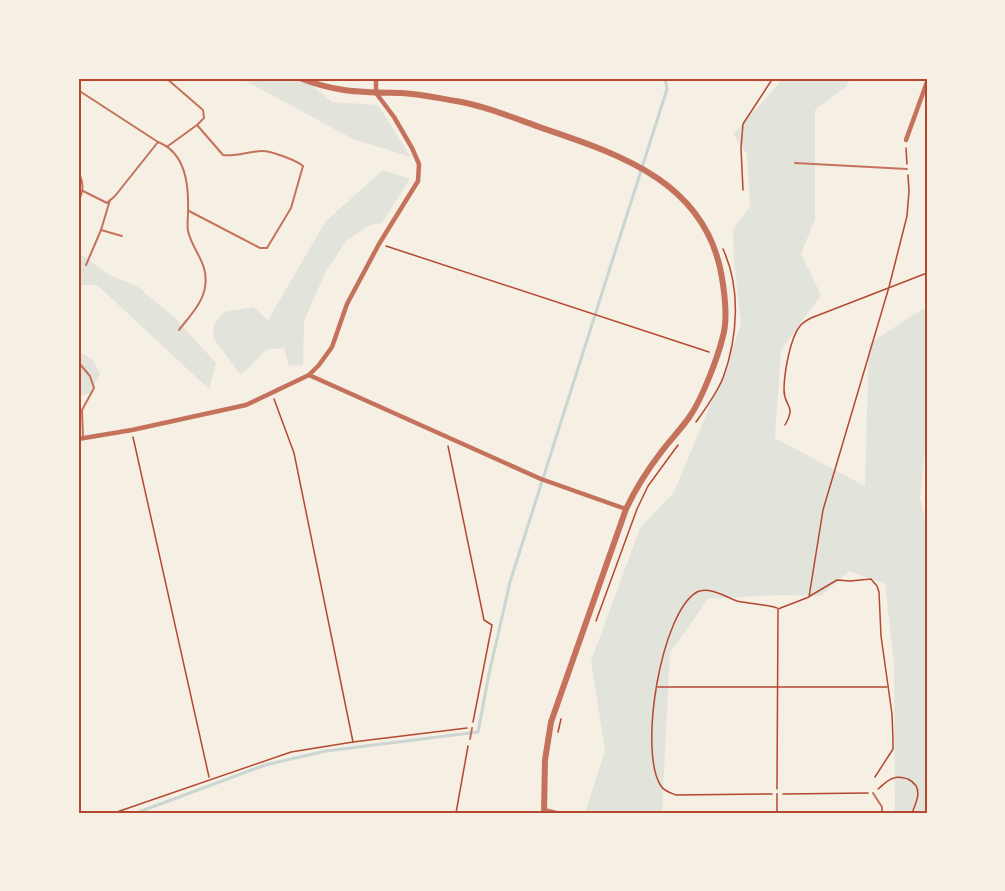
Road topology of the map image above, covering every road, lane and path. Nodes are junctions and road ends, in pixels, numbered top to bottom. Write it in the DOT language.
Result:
graph roads {
  1 [pos="166,78"];
  2 [pos="300,78"];
  3 [pos="376,78"];
  4 [pos="773,78"];
  5 [pos="927,82"];
  6 [pos="78,90"];
  7 [pos="376,93"];
  8 [pos="197,125"];
  9 [pos="906,140"];
  10 [pos="158,142"];
  11 [pos="168,146"];
  12 [pos="795,164"];
  13 [pos="907,169"];
  14 [pos="78,172"];
  15 [pos="743,190"];
  16 [pos="83,191"];
  17 [pos="110,201"];
  18 [pos="78,202"];
  19 [pos="188,210"];
  20 [pos="101,230"];
  21 [pos="122,236"];
  22 [pos="379,243"];
  23 [pos="86,265"];
  24 [pos="927,273"];
  25 [pos="889,287"];
  26 [pos="179,330"];
  27 [pos="717,355"];
  28 [pos="78,362"];
  29 [pos="309,375"];
  30 [pos="272,393"];
  31 [pos="785,425"];
  32 [pos="132,430"];
  33 [pos="81,438"];
  34 [pos="446,438"];
  35 [pos="626,509"];
  36 [pos="809,597"];
  37 [pos="778,609"];
  38 [pos="656,687"];
  39 [pos="888,687"];
  40 [pos="472,728"];
  41 [pos="470,739"];
  42 [pos="353,742"];
  43 [pos="875,777"];
  44 [pos="209,779"];
  45 [pos="873,793"];
  46 [pos="777,794"];
  47 [pos="544,811"];
  48 [pos="114,813"];
  49 [pos="456,813"];
  50 [pos="562,813"];
  51 [pos="777,813"];
  52 [pos="882,813"];
  53 [pos="912,813"];
  1 -- 8 [label="lane"];
  2 -- 7 [label="street"];
  3 -- 7 [label="street"];
  4 -- 15 [label="path"];
  5 -- 9 [label="street"];
  6 -- 10 [label="lane"];
  7 -- 22 [label="street"];
  7 -- 27 [label="street"];
  8 -- 11 [label="lane"];
  8 -- 19 [label="lane"];
  9 -- 13 [label="path"];
  10 -- 11 [label="lane"];
  10 -- 17 [label="lane"];
  11 -- 19 [label="lane"];
  12 -- 13 [label="lane"];
  13 -- 25 [label="path"];
  14 -- 16 [label="lane"];
  16 -- 17 [label="lane"];
  16 -- 18 [label="lane"];
  17 -- 20 [label="lane"];
  19 -- 26 [label="lane"];
  20 -- 21 [label="lane"];
  20 -- 23 [label="lane"];
  22 -- 27 [label="path"];
  22 -- 29 [label="street"];
  24 -- 25 [label="path"];
  25 -- 31 [label="path"];
  25 -- 36 [label="path"];
  27 -- 35 [label="street"];
  28 -- 33 [label="lane"];
  29 -- 30 [label="street"];
  29 -- 34 [label="street"];
  30 -- 32 [label="street"];
  30 -- 42 [label="path"];
  32 -- 33 [label="street"];
  32 -- 44 [label="path"];
  34 -- 35 [label="street"];
  34 -- 40 [label="path"];
  35 -- 47 [label="street"];
  36 -- 37 [label="path"];
  36 -- 39 [label="path"];
  37 -- 38 [label="path"];
  37 -- 46 [label="path"];
  38 -- 39 [label="path"];
  38 -- 46 [label="path"];
  39 -- 43 [label="path"];
  40 -- 41 [label="lane"];
  40 -- 42 [label="path"];
  41 -- 49 [label="path"];
  42 -- 44 [label="path"];
  44 -- 48 [label="path"];
  45 -- 46 [label="path"];
  45 -- 52 [label="lane"];
  45 -- 53 [label="path"];
  46 -- 51 [label="lane"];
  47 -- 50 [label="lane"];
}
